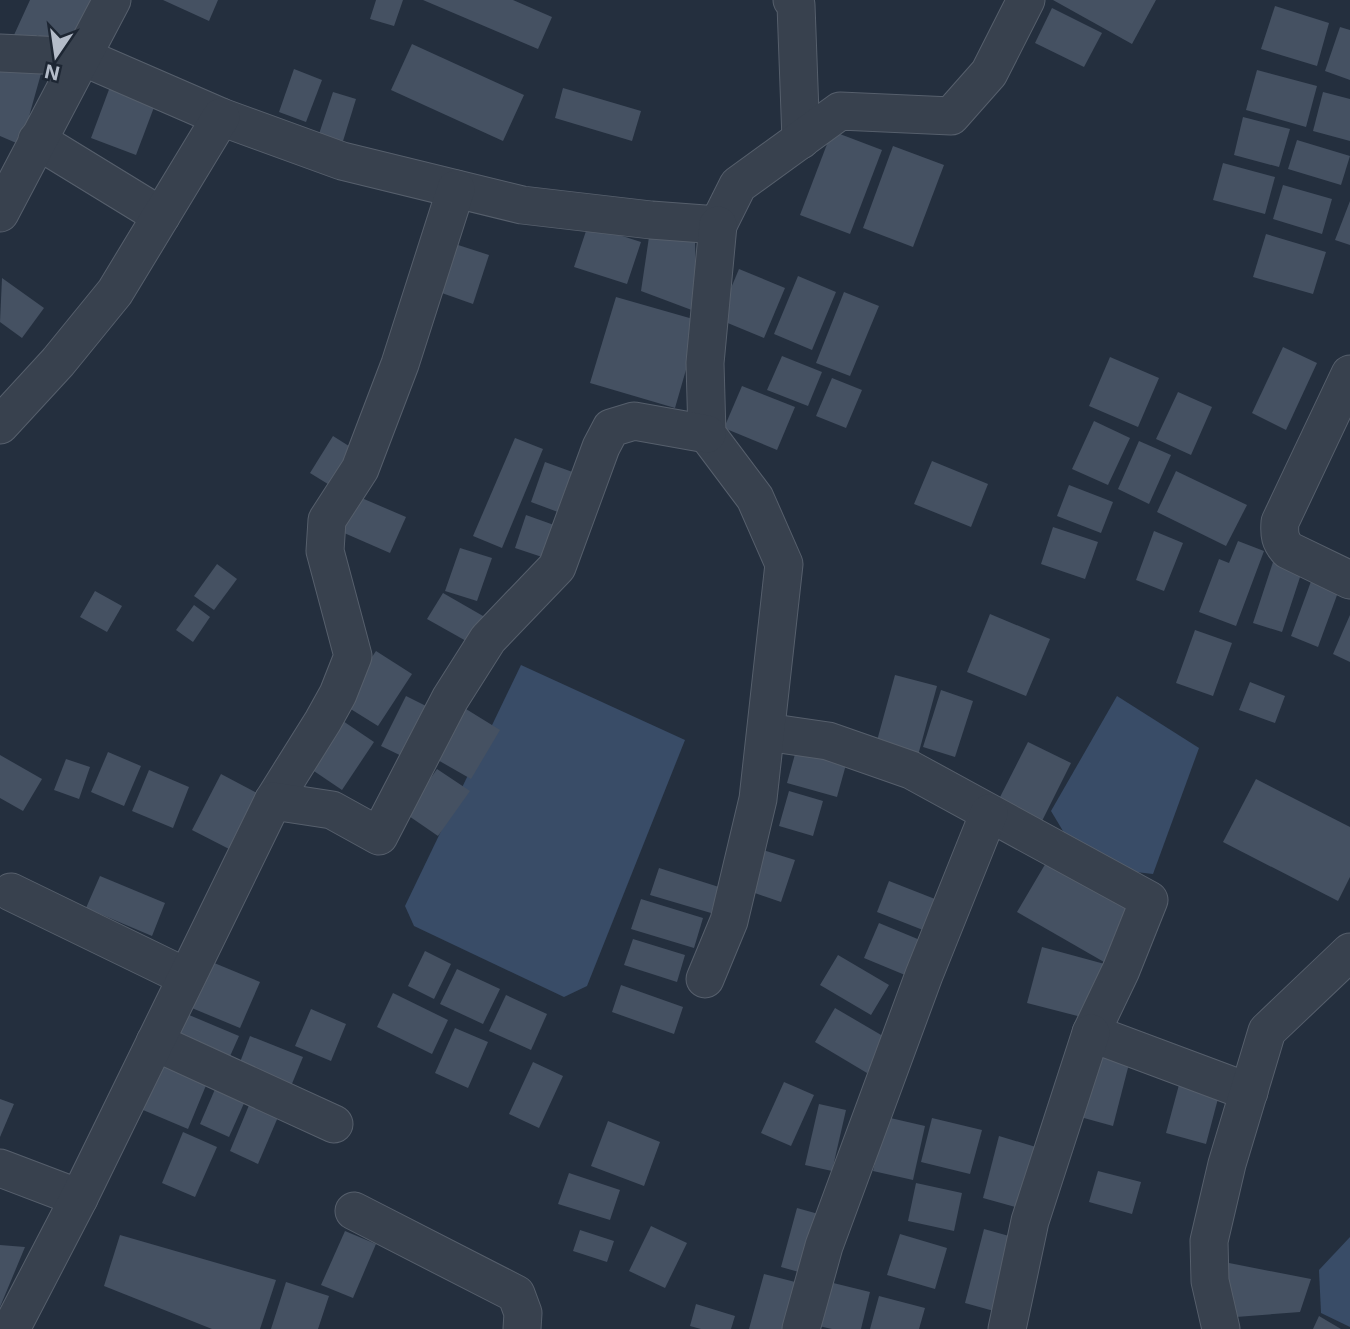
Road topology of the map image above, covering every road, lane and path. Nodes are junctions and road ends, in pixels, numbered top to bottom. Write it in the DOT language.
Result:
graph roads {
  1 [pos="112,0"];
  2 [pos="792,0"];
  3 [pos="1026,0"];
  4 [pos="0,53"];
  5 [pos="83,57"];
  6 [pos="221,117"];
  7 [pos="37,140"];
  8 [pos="801,140"];
  9 [pos="456,189"];
  10 [pos="0,213"];
  11 [pos="162,216"];
  12 [pos="718,225"];
  13 [pos="1350,374"];
  14 [pos="0,425"];
  15 [pos="706,434"];
  16 [pos="1350,580"];
  17 [pos="766,732"];
  18 [pos="273,801"];
  19 [pos="989,813"];
  20 [pos="11,892"];
  21 [pos="1350,952"];
  22 [pos="186,977"];
  23 [pos="705,979"];
  24 [pos="1091,1033"];
  25 [pos="155,1042"];
  26 [pos="1249,1092"];
  27 [pos="334,1124"];
  28 [pos="0,1168"];
  29 [pos="79,1198"];
  30 [pos="354,1211"];
  31 [pos="10,1329"];
  32 [pos="522,1329"];
  33 [pos="801,1329"];
  34 [pos="1007,1329"];
  35 [pos="1221,1329"];
  1 -- 5 [label="street"];
  2 -- 8 [label="street"];
  3 -- 8 [label="street"];
  4 -- 5 [label="street"];
  5 -- 6 [label="street"];
  5 -- 7 [label="street"];
  6 -- 9 [label="street"];
  6 -- 11 [label="street"];
  7 -- 10 [label="street"];
  7 -- 11 [label="street"];
  8 -- 12 [label="street"];
  9 -- 12 [label="street"];
  9 -- 18 [label="street"];
  11 -- 14 [label="street"];
  12 -- 15 [label="street"];
  13 -- 16 [label="street"];
  15 -- 17 [label="street"];
  15 -- 18 [label="street"];
  17 -- 19 [label="street"];
  17 -- 23 [label="street"];
  18 -- 22 [label="street"];
  19 -- 24 [label="street"];
  19 -- 33 [label="street"];
  20 -- 22 [label="street"];
  21 -- 26 [label="street"];
  22 -- 25 [label="street"];
  24 -- 26 [label="street"];
  24 -- 34 [label="street"];
  25 -- 27 [label="street"];
  25 -- 29 [label="street"];
  26 -- 35 [label="street"];
  28 -- 29 [label="street"];
  29 -- 31 [label="street"];
  30 -- 32 [label="street"];
}
